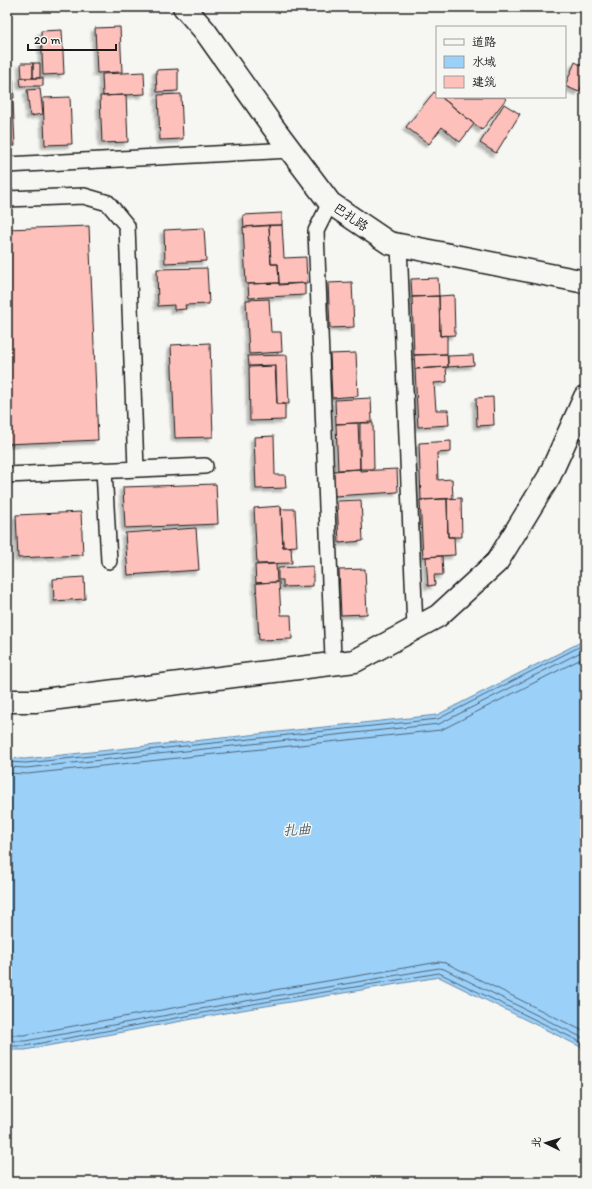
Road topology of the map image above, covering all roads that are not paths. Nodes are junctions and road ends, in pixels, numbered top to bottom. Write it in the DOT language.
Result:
graph roads {
  1 [pos="184,7"];
  2 [pos="290,150"];
  3 [pos="7,165"];
  4 [pos="7,199"];
  5 [pos="330,203"];
  6 [pos="398,245"];
  7 [pos="585,282"];
  8 [pos="585,397"];
  9 [pos="205,466"];
  10 [pos="136,469"];
  11 [pos="104,470"];
  12 [pos="7,475"];
  13 [pos="109,561"];
  14 [pos="415,628"];
  15 [pos="333,658"];
  16 [pos="7,700"];
  1 -- 2 [label="street, 巴扎路"];
  2 -- 3 [label="lane"];
  2 -- 5 [label="street, 巴扎路"];
  4 -- 10 [label="lane"];
  5 -- 6 [label="street, 巴扎路"];
  5 -- 15 [label="lane"];
  6 -- 7 [label="street, 巴扎路"];
  6 -- 14 [label="lane"];
  8 -- 14 [label="street"];
  9 -- 10 [label="lane"];
  10 -- 11 [label="lane"];
  11 -- 12 [label="lane"];
  11 -- 13 [label="lane"];
  14 -- 16 [label="street"];
}
